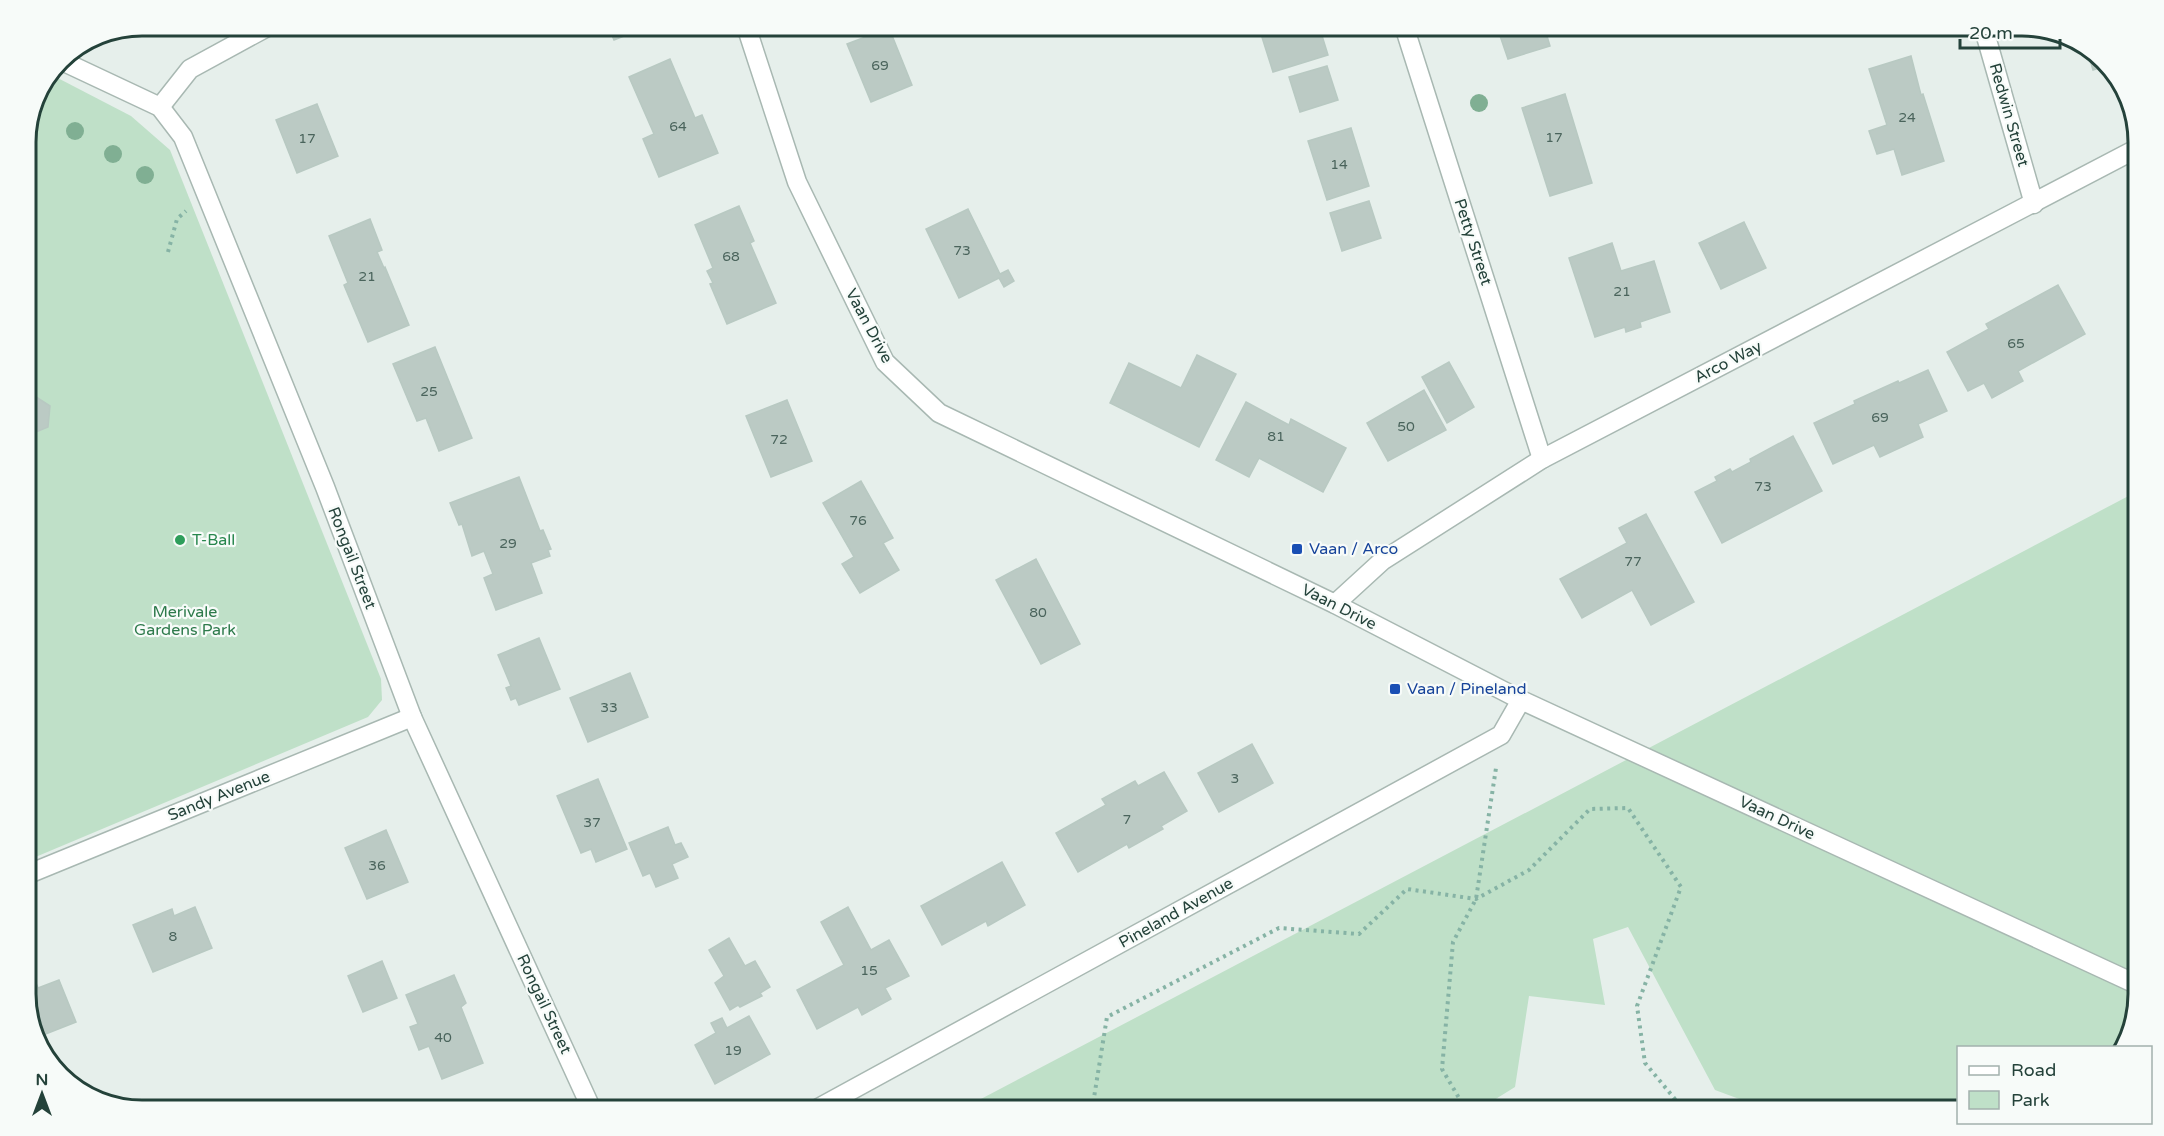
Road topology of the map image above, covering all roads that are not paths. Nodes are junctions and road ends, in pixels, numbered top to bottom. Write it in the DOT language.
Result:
graph roads {
  1 [pos="251,36"];
  2 [pos="749,36"];
  3 [pos="1407,36"];
  4 [pos="1986,36"];
  5 [pos="70,64"];
  6 [pos="160,106"];
  7 [pos="2128,153"];
  8 [pos="2034,204"];
  9 [pos="1542,459"];
  10 [pos="1335,604"];
  11 [pos="1521,700"];
  12 [pos="412,717"];
  13 [pos="36,871"];
  14 [pos="2128,980"];
  15 [pos="587,1100"];
  16 [pos="833,1100"];
  1 -- 6 [label="street"];
  2 -- 10 [label="street, Vaan Drive"];
  3 -- 9 [label="street, Petty Street"];
  4 -- 8 [label="street, Redwin Street"];
  5 -- 6 [label="street, Rongail Street"];
  6 -- 12 [label="street, Rongail Street"];
  7 -- 8 [label="street, Arco Way"];
  8 -- 9 [label="street, Arco Way"];
  9 -- 10 [label="street, Arco Way"];
  10 -- 11 [label="street, Vaan Drive"];
  11 -- 14 [label="street, Vaan Drive"];
  11 -- 16 [label="street, Pineland Avenue"];
  12 -- 13 [label="street, Sandy Avenue"];
  12 -- 15 [label="street, Rongail Street"];
}
